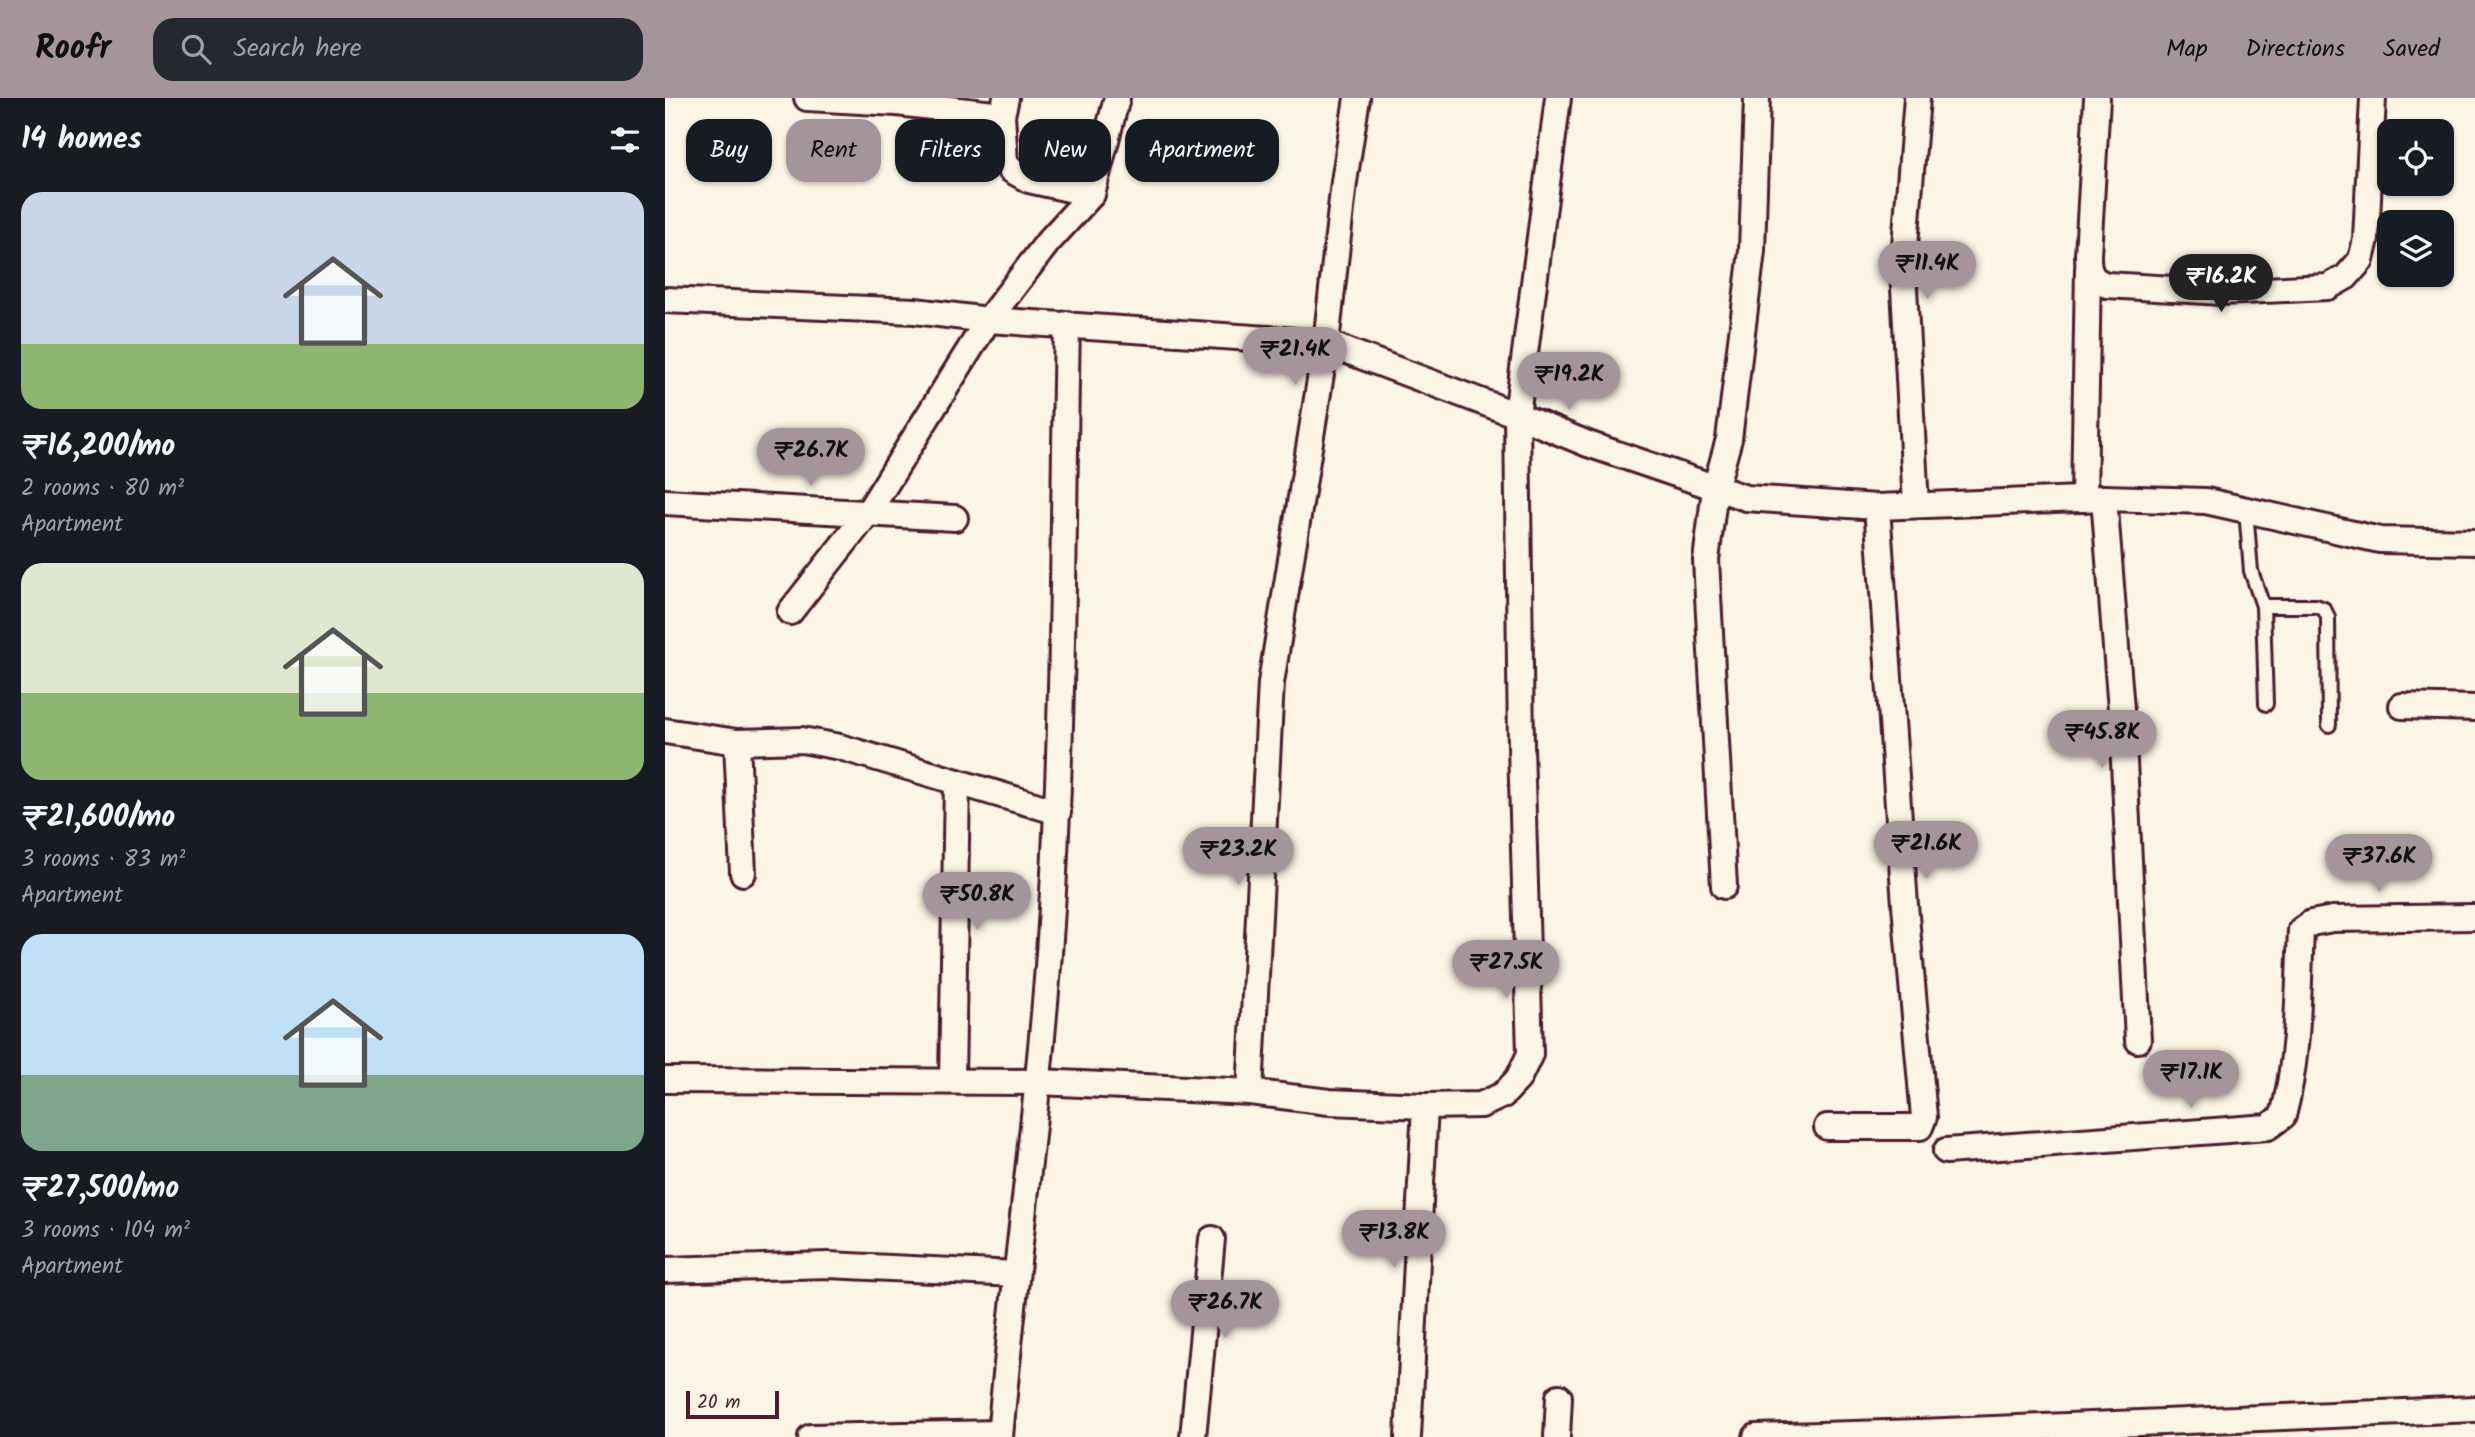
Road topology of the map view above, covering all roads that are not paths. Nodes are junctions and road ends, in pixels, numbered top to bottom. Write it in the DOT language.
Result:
graph roads {
  1 [pos="807,98"];
  2 [pos="1117,98"];
  3 [pos="1357,98"];
  4 [pos="1558,98"];
  5 [pos="1757,98"];
  6 [pos="1917,98"];
  7 [pos="2097,98"];
  8 [pos="2373,98"];
  9 [pos="1005,107"];
  10 [pos="1092,194"];
  11 [pos="2088,269"];
  12 [pos="665,300"];
  13 [pos="988,320"];
  14 [pos="1067,324"];
  15 [pos="1326,343"];
  16 [pos="1517,415"];
  17 [pos="1715,489"];
  18 [pos="2094,498"];
  19 [pos="665,502"];
  20 [pos="1916,505"];
  21 [pos="1877,507"];
  22 [pos="2246,510"];
  23 [pos="867,514"];
  24 [pos="955,518"];
  25 [pos="2475,542"];
  26 [pos="2263,606"];
  27 [pos="790,612"];
  28 [pos="2266,705"];
  29 [pos="2402,706"];
  30 [pos="2475,708"];
  31 [pos="2329,725"];
  32 [pos="665,731"];
  33 [pos="737,742"];
  34 [pos="957,782"];
  35 [pos="1058,812"];
  36 [pos="743,873"];
  37 [pos="1724,886"];
  38 [pos="2475,917"];
  39 [pos="2138,1040"];
  40 [pos="665,1080"];
  41 [pos="952,1081"];
  42 [pos="1039,1082"];
  43 [pos="1250,1092"];
  44 [pos="1425,1106"];
  45 [pos="1827,1127"];
  46 [pos="1946,1151"];
  47 [pos="1212,1238"];
  48 [pos="665,1270"];
  49 [pos="1016,1274"];
  50 [pos="1559,1397"];
  51 [pos="2475,1409"];
  52 [pos="1919,1434"];
  53 [pos="1000,1435"];
  54 [pos="811,1437"];
  55 [pos="1193,1437"];
  56 [pos="1408,1437"];
  57 [pos="1557,1437"];
  58 [pos="1756,1437"];
  1 -- 9 [label="street"];
  2 -- 10 [label="street"];
  3 -- 15 [label="street"];
  4 -- 16 [label="street"];
  5 -- 17 [label="street"];
  6 -- 20 [label="street"];
  7 -- 11 [label="street"];
  8 -- 11 [label="street"];
  9 -- 10 [label="street"];
  10 -- 13 [label="street"];
  11 -- 18 [label="street"];
  12 -- 13 [label="street"];
  13 -- 14 [label="street"];
  13 -- 23 [label="street"];
  14 -- 15 [label="street"];
  14 -- 35 [label="street"];
  15 -- 16 [label="street"];
  15 -- 43 [label="street"];
  16 -- 17 [label="street"];
  16 -- 44 [label="street"];
  17 -- 21 [label="street"];
  17 -- 37 [label="street"];
  18 -- 20 [label="street"];
  18 -- 22 [label="street"];
  18 -- 39 [label="street"];
  19 -- 23 [label="street"];
  20 -- 21 [label="street"];
  21 -- 45 [label="street"];
  22 -- 25 [label="street"];
  22 -- 26 [label="lane"];
  23 -- 24 [label="street"];
  23 -- 27 [label="street"];
  26 -- 28 [label="lane"];
  26 -- 31 [label="lane"];
  29 -- 30 [label="street"];
  32 -- 33 [label="street"];
  33 -- 34 [label="street"];
  33 -- 36 [label="street"];
  34 -- 35 [label="street"];
  34 -- 41 [label="street"];
  35 -- 42 [label="street"];
  38 -- 46 [label="street"];
  40 -- 41 [label="street"];
  41 -- 42 [label="street"];
  42 -- 43 [label="street"];
  42 -- 49 [label="street"];
  43 -- 44 [label="street"];
  44 -- 56 [label="street"];
  47 -- 55 [label="street"];
  48 -- 49 [label="street"];
  49 -- 53 [label="street"];
  50 -- 57 [label="street"];
  51 -- 52 [label="street"];
  52 -- 58 [label="street"];
  53 -- 54 [label="street"];
}
